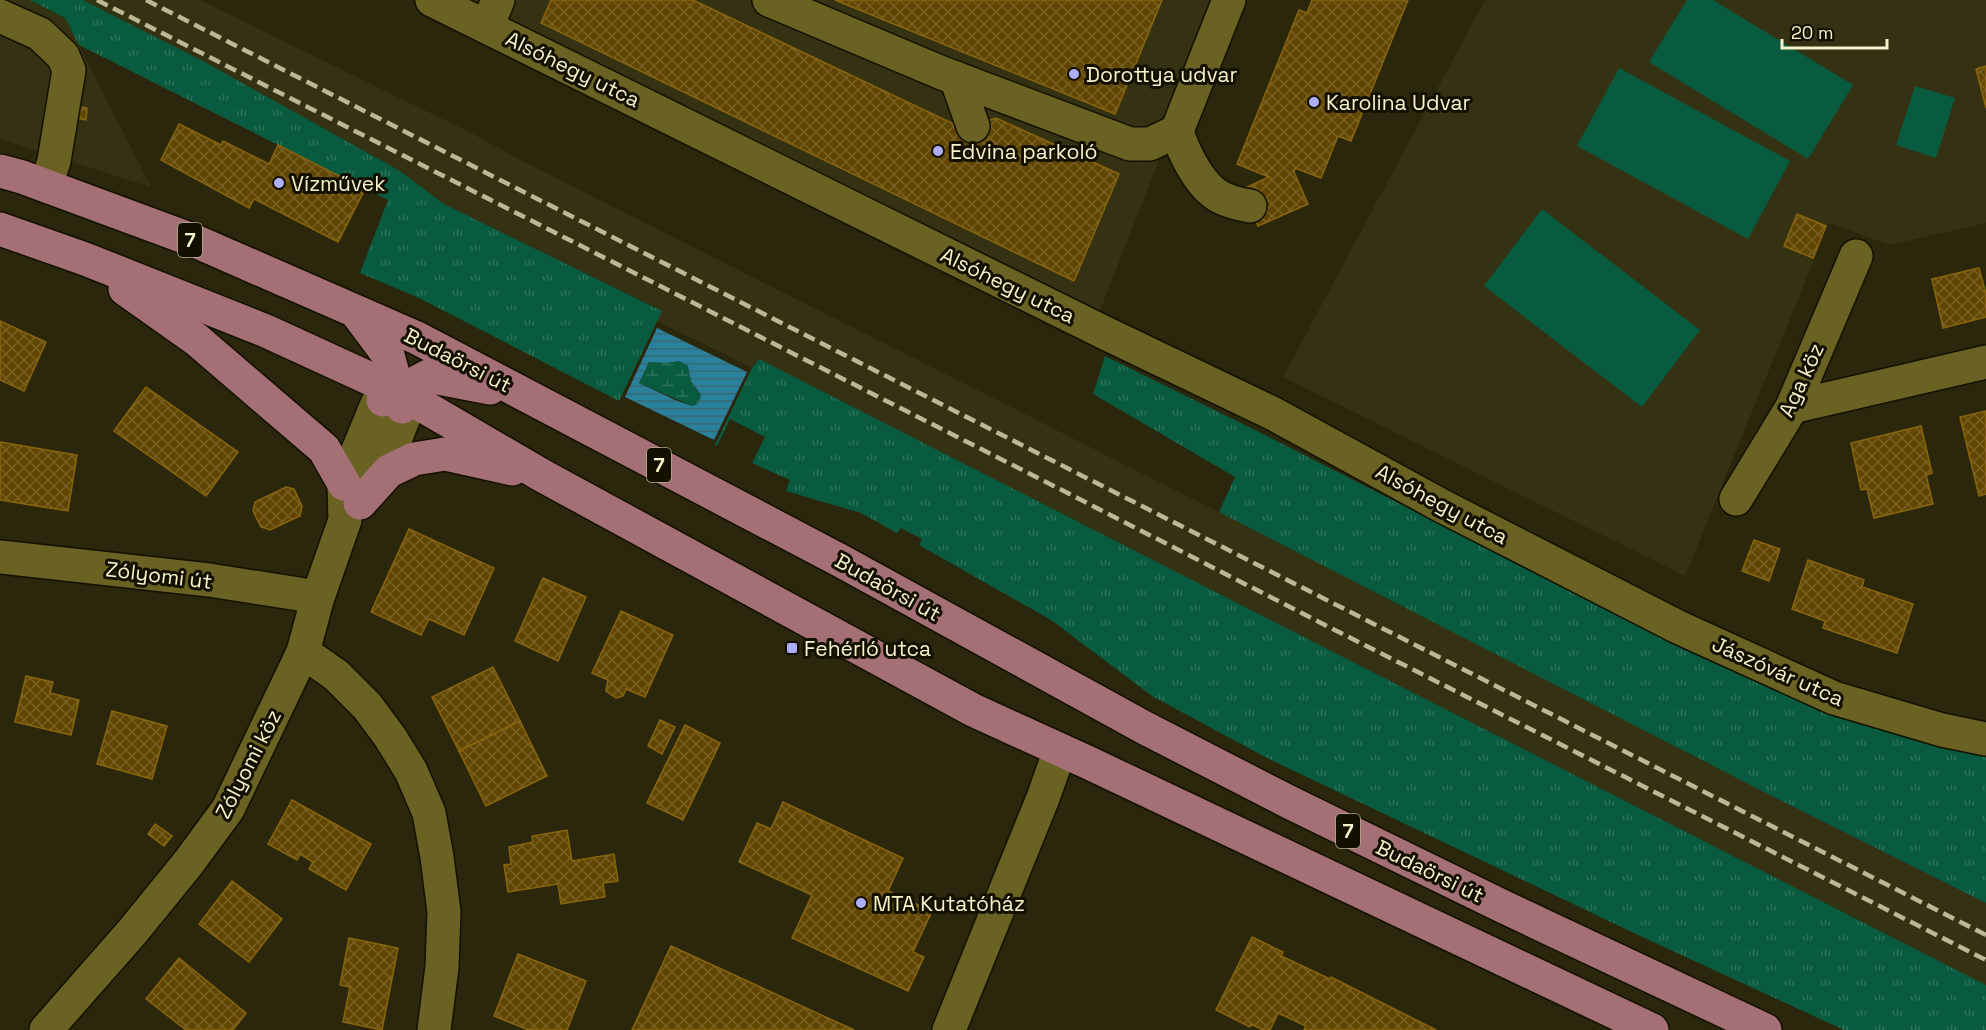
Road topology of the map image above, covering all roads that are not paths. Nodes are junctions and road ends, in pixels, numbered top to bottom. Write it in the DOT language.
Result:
graph roads {
  1 [pos="432,0"];
  2 [pos="769,0"];
  3 [pos="1229,0"];
  4 [pos="492,13"];
  5 [pos="0,16"];
  6 [pos="956,78"];
  7 [pos="973,126"];
  8 [pos="1177,131"];
  9 [pos="0,171"];
  10 [pos="46,186"];
  11 [pos="1250,206"];
  12 [pos="0,229"];
  13 [pos="1856,256"];
  14 [pos="85,260"];
  15 [pos="355,311"];
  16 [pos="1986,362"];
  17 [pos="532,398"];
  18 [pos="393,404"];
  19 [pos="1792,406"];
  20 [pos="543,476"];
  21 [pos="1736,499"];
  22 [pos="350,502"];
  23 [pos="0,557"];
  24 [pos="1581,577"];
  25 [pos="318,597"];
  26 [pos="303,652"];
  27 [pos="1986,739"];
  28 [pos="1060,750"];
  29 [pos="46,1030"];
  30 [pos="434,1030"];
  31 [pos="949,1030"];
  32 [pos="1652,1030"];
  33 [pos="1765,1030"];
  1 -- 4 [label="street, Alsóhegy utca"];
  2 -- 6 [label="street"];
  3 -- 8 [label="street"];
  4 -- 24 [label="street, Alsóhegy utca"];
  5 -- 10 [label="street"];
  6 -- 7 [label="street"];
  6 -- 8 [label="street"];
  8 -- 11 [label="street"];
  9 -- 10 [label="main road, Budaörsi út / 7"];
  10 -- 15 [label="main road, Budaörsi út / 7"];
  12 -- 14 [label="main road, 7"];
  13 -- 19 [label="street, Aga köz"];
  14 -- 18 [label="main road, 7"];
  14 -- 22 [label="main road"];
  15 -- 17 [label="main road, Budaörsi út / 7"];
  15 -- 18 [label="main road"];
  16 -- 19 [label="street"];
  17 -- 18 [label="main road"];
  17 -- 33 [label="main road, Budaörsi út / 7"];
  18 -- 20 [label="main road, 7"];
  18 -- 22 [label="street, Zólyomi köz"];
  19 -- 21 [label="street, Aga köz"];
  20 -- 22 [label="main road"];
  20 -- 28 [label="main road, 7"];
  22 -- 25 [label="street, Zólyomi köz"];
  23 -- 25 [label="street, Zólyomi út"];
  24 -- 27 [label="street, Jászóvár utca"];
  25 -- 26 [label="street, Zólyomi köz"];
  26 -- 29 [label="street, Zólyomi köz"];
  26 -- 30 [label="street"];
  28 -- 31 [label="street"];
  28 -- 32 [label="main road, 7"];
}
